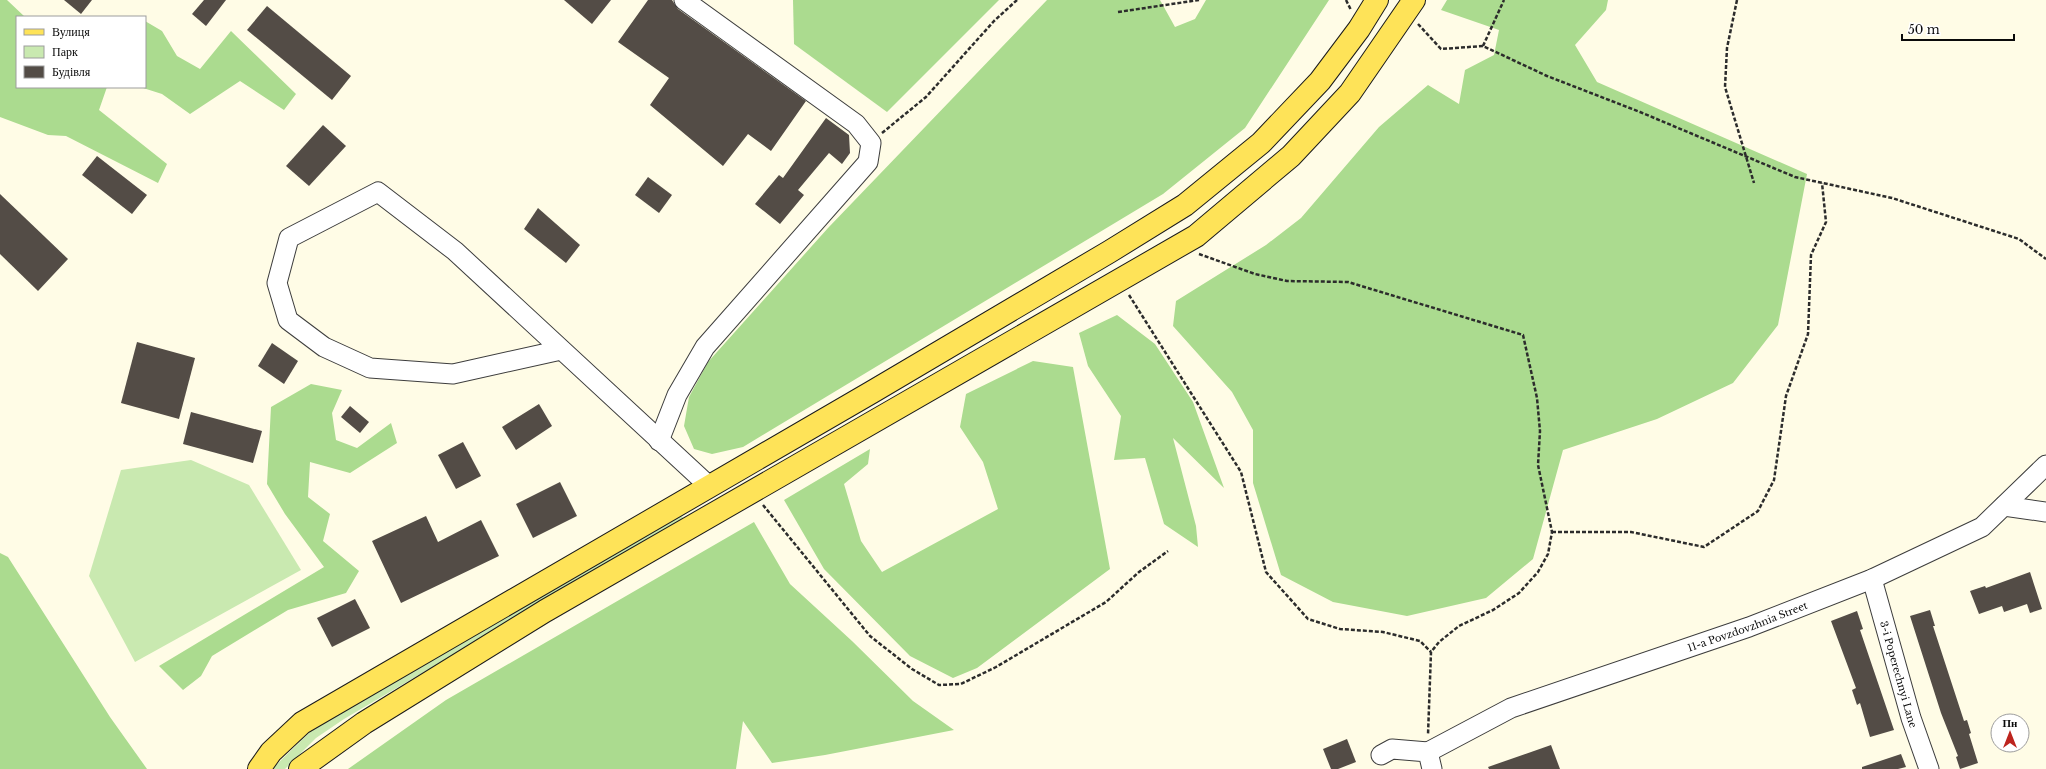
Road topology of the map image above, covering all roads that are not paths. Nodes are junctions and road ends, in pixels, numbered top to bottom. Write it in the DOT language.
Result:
graph roads {
  1 [pos="684,0"];
  2 [pos="1377,0"];
  3 [pos="1411,6"];
  4 [pos="561,350"];
  5 [pos="659,440"];
  6 [pos="2046,465"];
  7 [pos="709,486"];
  8 [pos="2004,506"];
  9 [pos="2046,512"];
  10 [pos="1872,578"];
  11 [pos="1381,755"];
  12 [pos="1430,761"];
  13 [pos="259,769"];
  14 [pos="300,769"];
  15 [pos="1929,769"];
  1 -- 5 [label="street"];
  2 -- 7 [label="main road"];
  3 -- 14 [label="main road"];
  4 -- 4 [label="street"];
  4 -- 5 [label="street"];
  5 -- 7 [label="street"];
  6 -- 8 [label="street, 11-a Povzdovzhnia Street"];
  7 -- 13 [label="main road"];
  8 -- 9 [label="street"];
  8 -- 10 [label="street, 11-a Povzdovzhnia Street"];
  10 -- 12 [label="street, 11-a Povzdovzhnia Street"];
  10 -- 15 [label="street, 3-i Poperechnyi Lane"];
  11 -- 12 [label="street"];
}
